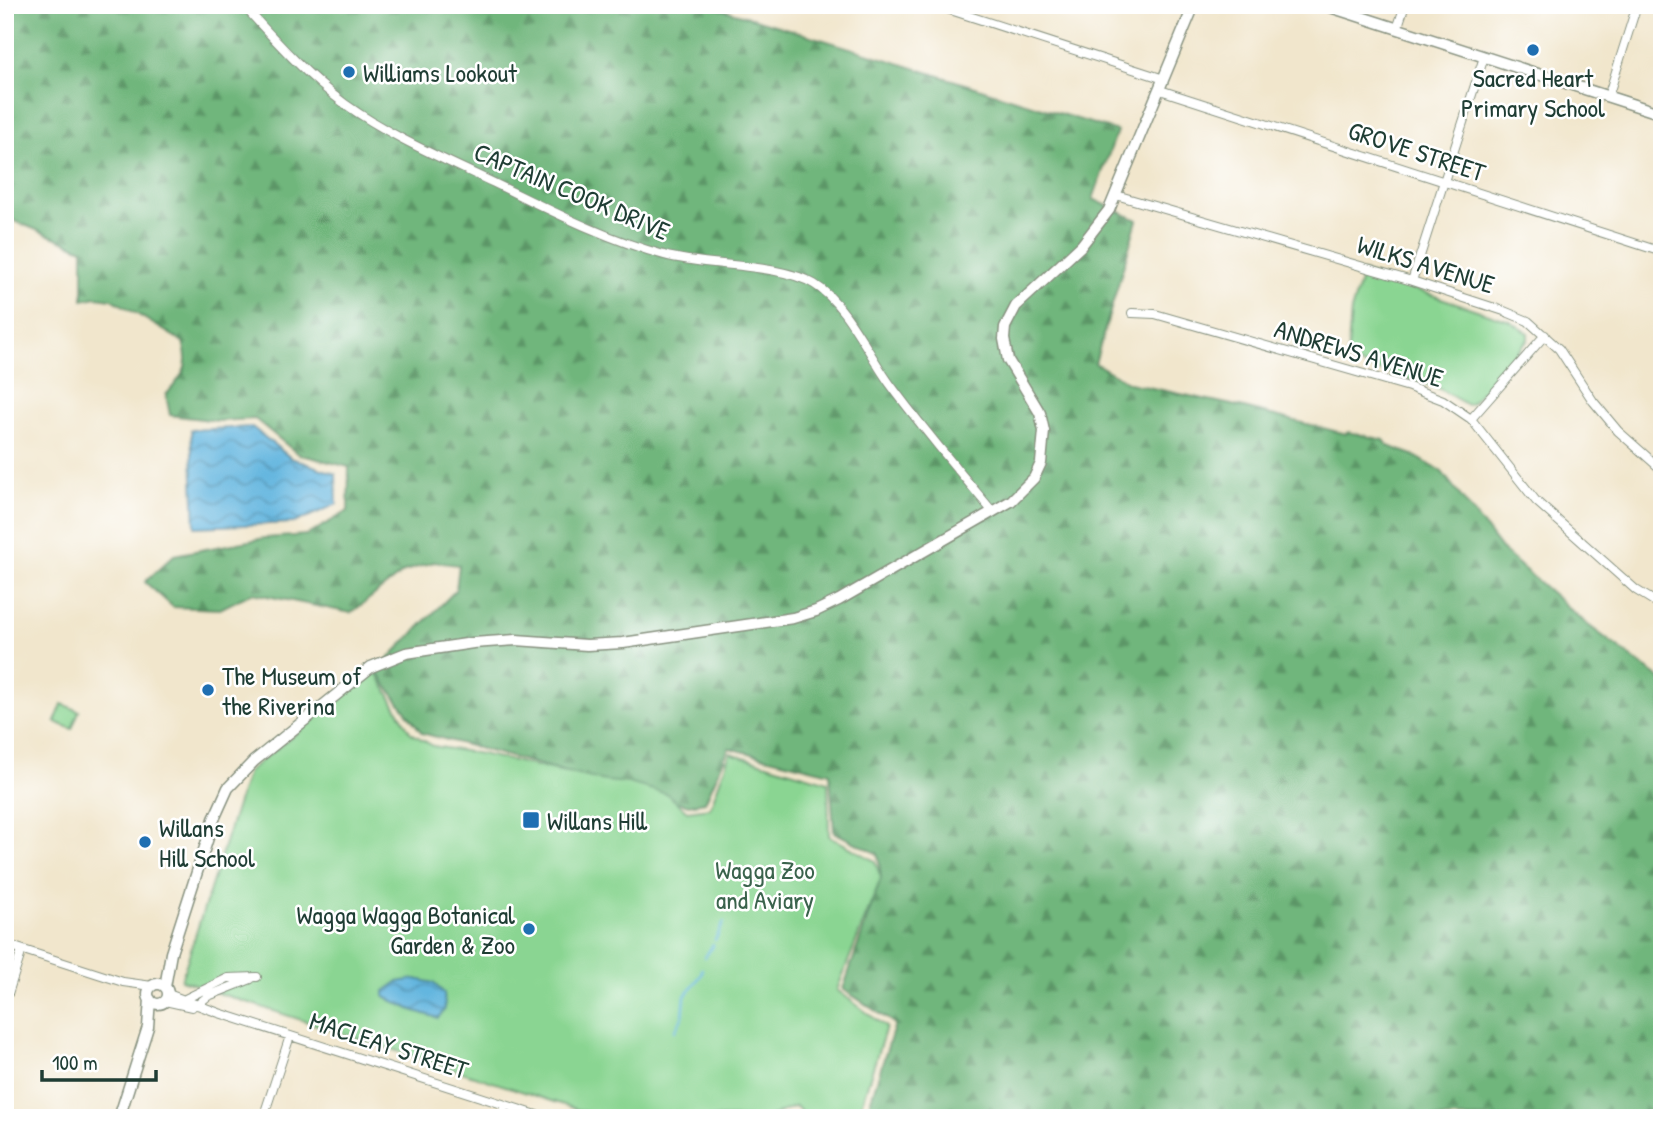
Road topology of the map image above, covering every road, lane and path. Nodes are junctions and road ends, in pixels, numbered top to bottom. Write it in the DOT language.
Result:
graph roads {
  1 [pos="243,5"];
  2 [pos="935,5"];
  3 [pos="1194,5"];
  4 [pos="1324,5"];
  5 [pos="1405,5"];
  6 [pos="1637,5"];
  7 [pos="1397,29"];
  8 [pos="1483,57"];
  9 [pos="1162,85"];
  10 [pos="1608,97"];
  11 [pos="1662,114"];
  12 [pos="1443,182"];
  13 [pos="1116,195"];
  14 [pos="1662,252"];
  15 [pos="1412,281"];
  16 [pos="1132,313"];
  17 [pos="1545,335"];
  18 [pos="1471,419"];
  19 [pos="1662,470"];
  20 [pos="993,512"];
  21 [pos="1662,606"];
  22 [pos="5,944"];
  23 [pos="22,950"];
  24 [pos="158,994"];
  25 [pos="183,1000"];
  26 [pos="5,1003"];
  27 [pos="197,1005"];
  28 [pos="219,1013"];
  29 [pos="290,1036"];
  30 [pos="505,1105"];
  31 [pos="119,1118"];
  32 [pos="263,1118"];
  33 [pos="501,1118"];
  34 [pos="546,1118"];
  1 -- 20 [label="street, CAPTAIN COOK DRIVE"];
  2 -- 9 [label="street, GROVE STREET"];
  3 -- 9 [label="street"];
  4 -- 7 [label="street"];
  5 -- 7 [label="street"];
  6 -- 10 [label="street"];
  7 -- 8 [label="street"];
  8 -- 10 [label="street"];
  8 -- 12 [label="street"];
  9 -- 12 [label="street, GROVE STREET"];
  9 -- 13 [label="street"];
  10 -- 11 [label="street"];
  12 -- 14 [label="street, GROVE STREET"];
  12 -- 15 [label="street"];
  13 -- 15 [label="street, WILKS AVENUE"];
  13 -- 20 [label="street"];
  15 -- 17 [label="street, WILKS AVENUE"];
  16 -- 18 [label="street, ANDREWS AVENUE"];
  17 -- 18 [label="street"];
  17 -- 19 [label="street, WILKS AVENUE"];
  18 -- 21 [label="street, ANDREWS AVENUE"];
  20 -- 24 [label="street"];
  22 -- 23 [label="street, MACLEAY STREET"];
  23 -- 24 [label="street, MACLEAY STREET"];
  23 -- 26 [label="street"];
  24 -- 25 [label="street, MACLEAY STREET"];
  24 -- 28 [label="street, MACLEAY STREET"];
  24 -- 31 [label="street"];
  25 -- 27 [label="street, MACLEAY STREET"];
  25 -- 27 [label="street"];
  27 -- 28 [label="street, MACLEAY STREET"];
  28 -- 29 [label="street, MACLEAY STREET"];
  29 -- 30 [label="street, MACLEAY STREET"];
  29 -- 32 [label="street"];
  30 -- 33 [label="street"];
  30 -- 34 [label="street, MACLEAY STREET"];
}
